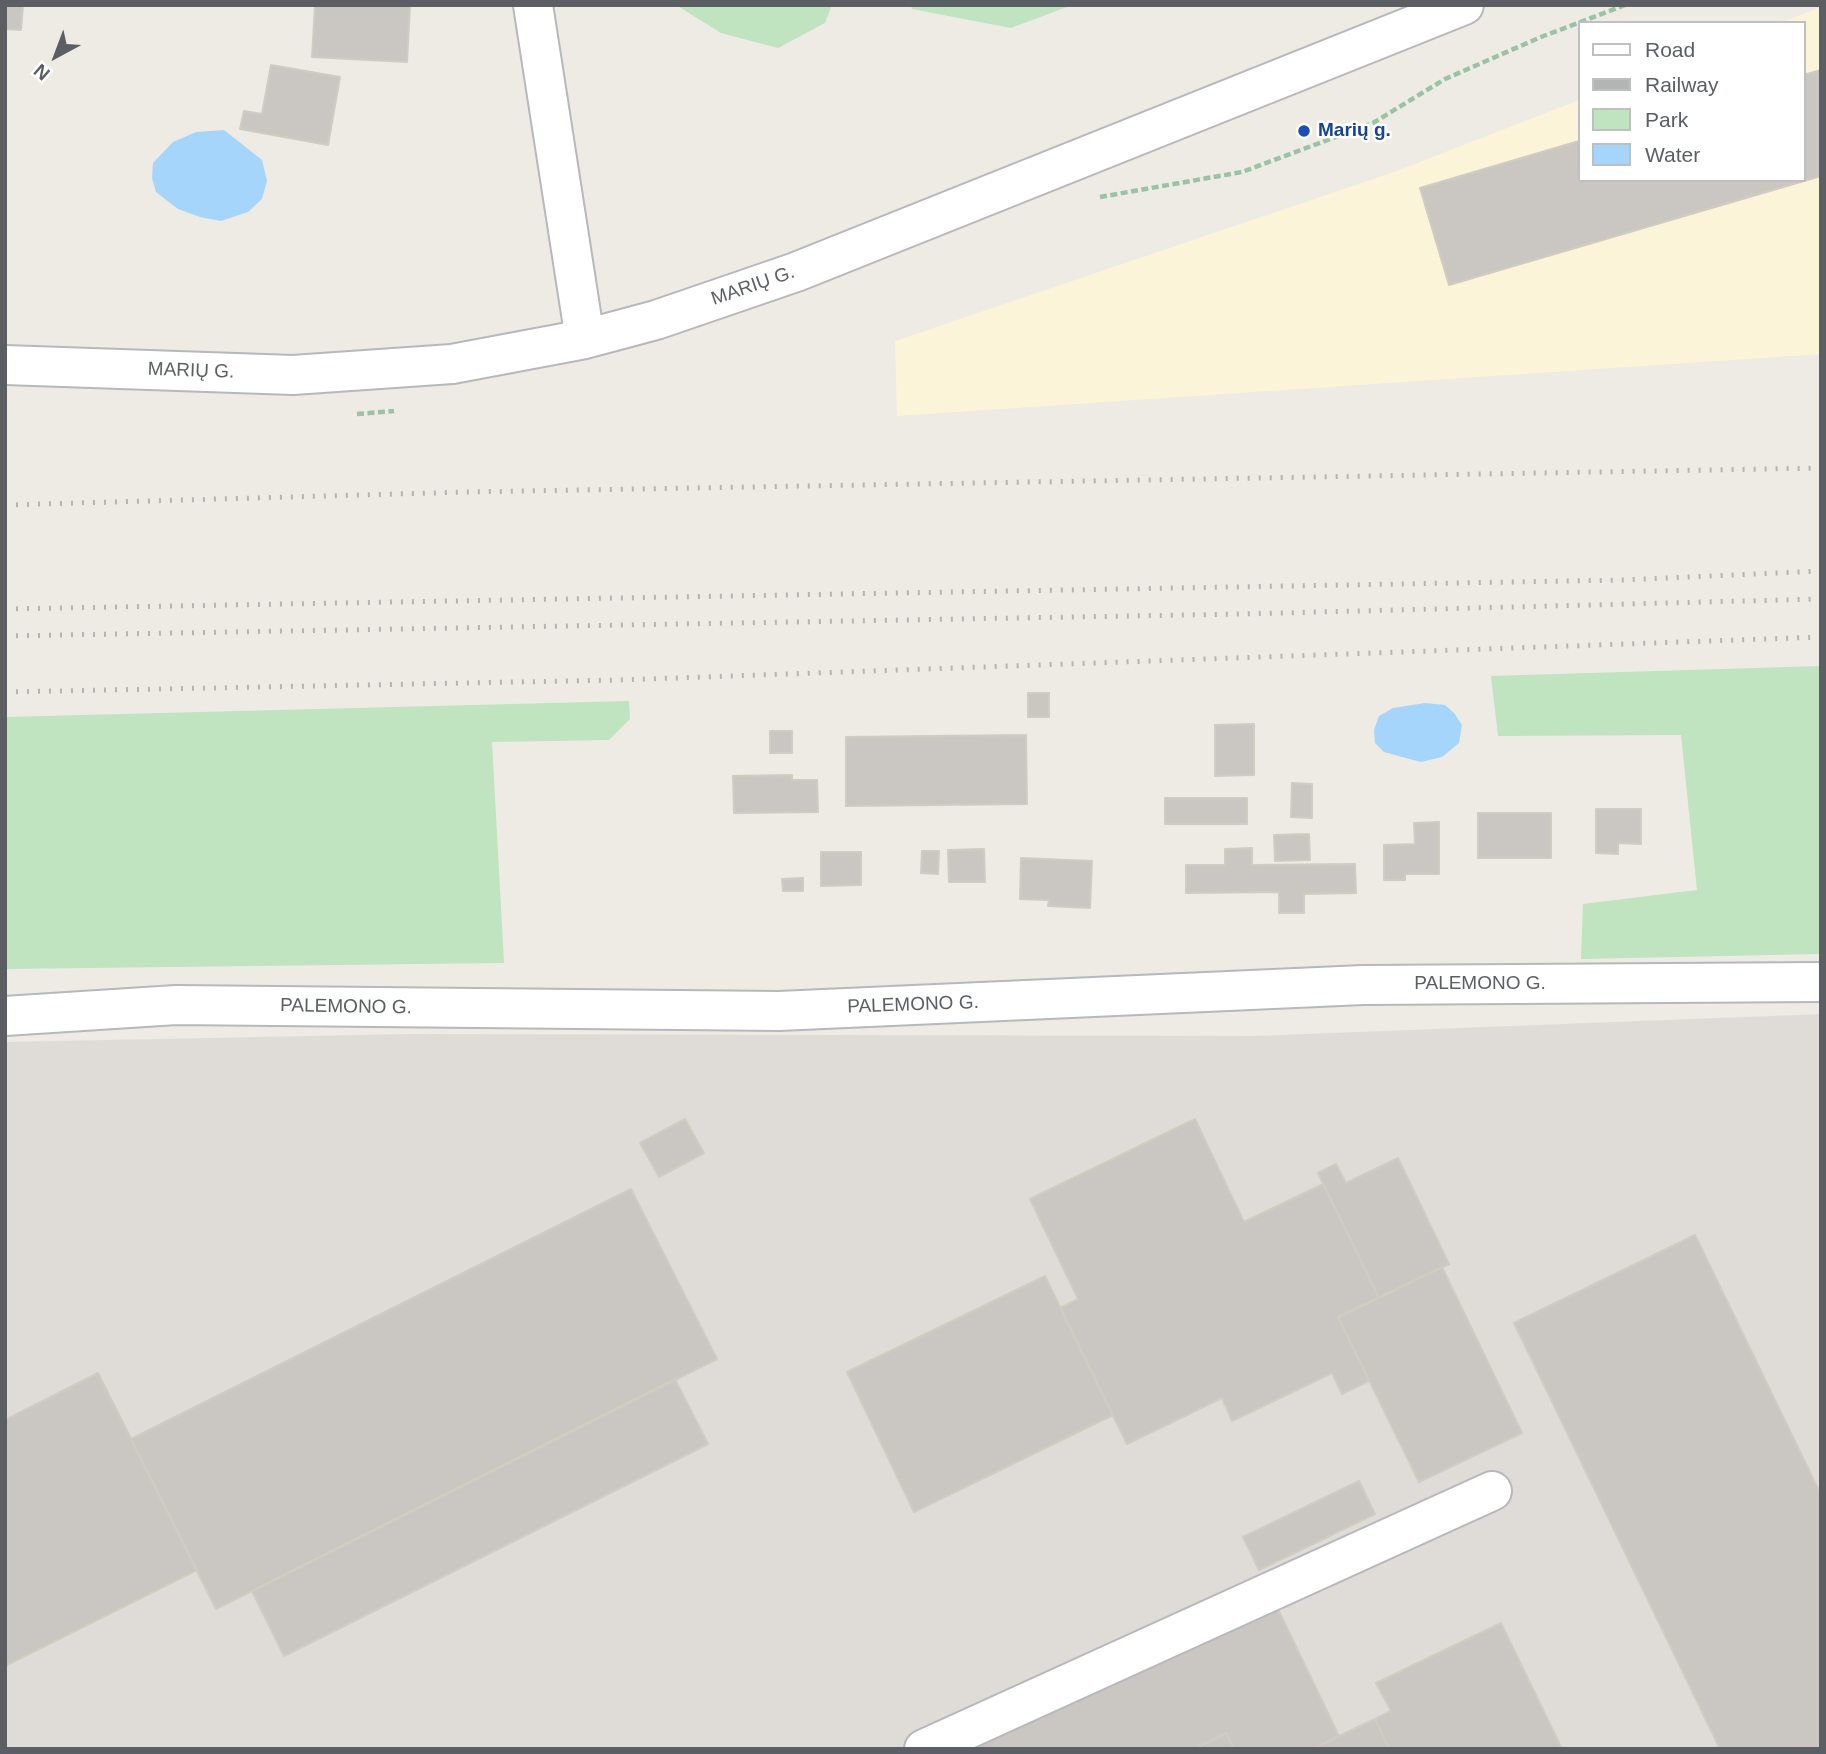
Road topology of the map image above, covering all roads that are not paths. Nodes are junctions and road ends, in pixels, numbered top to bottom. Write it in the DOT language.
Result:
graph roads {
  1 [pos="533,5"];
  2 [pos="1446,9"];
  3 [pos="585,339"];
  4 [pos="5,365"];
  5 [pos="1821,982"];
  6 [pos="5,1016"];
  7 [pos="1492,1491"];
  8 [pos="924,1749"];
  1 -- 3 [label="street"];
  2 -- 3 [label="street, MARIŲ G."];
  3 -- 4 [label="street, MARIŲ G."];
  5 -- 6 [label="street, PALEMONO G."];
  7 -- 8 [label="street"];
}
